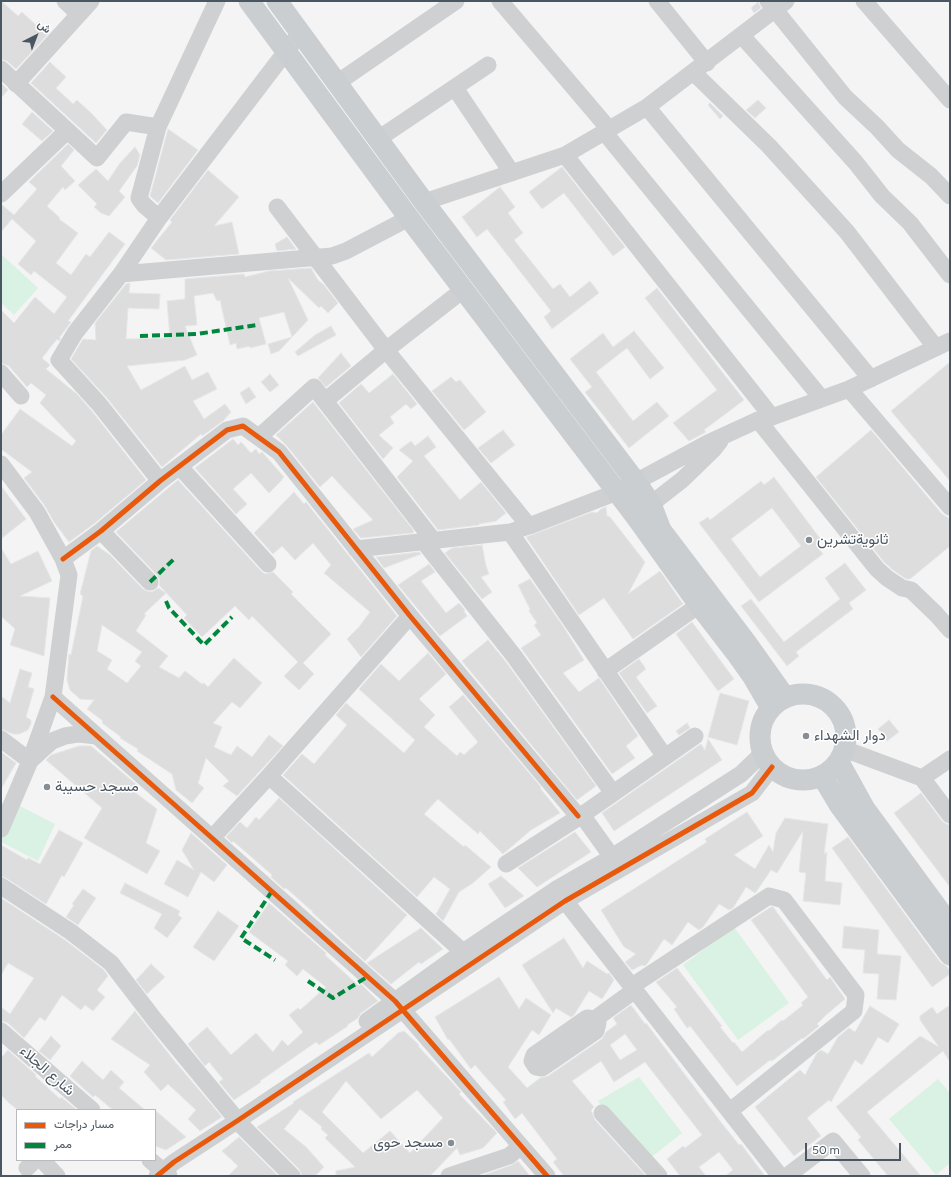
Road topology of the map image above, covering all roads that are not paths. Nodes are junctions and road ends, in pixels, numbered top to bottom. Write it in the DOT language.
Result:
graph roads {
  1 [pos="65,1"];
  2 [pos="91,1"];
  3 [pos="249,1"];
  4 [pos="277,1"];
  5 [pos="456,1"];
  6 [pos="500,1"];
  7 [pos="656,1"];
  8 [pos="864,1"];
  9 [pos="776,4"];
  10 [pos="210,5"];
  11 [pos="79,14"];
  12 [pos="300,33"];
  13 [pos="742,36"];
  14 [pos="286,51"];
  15 [pos="488,65"];
  16 [pos="700,68"];
  17 [pos="1,70"];
  18 [pos="338,83"];
  19 [pos="16,84"];
  20 [pos="455,88"];
  21 [pos="950,100"];
  22 [pos="647,107"];
  23 [pos="158,128"];
  24 [pos="67,131"];
  25 [pos="607,131"];
  26 [pos="378,139"];
  27 [pos="565,155"];
  28 [pos="512,173"];
  29 [pos="1,194"];
  30 [pos="950,196"];
  31 [pos="424,202"];
  32 [pos="277,207"];
  33 [pos="160,218"];
  34 [pos="409,218"];
  35 [pos="316,257"];
  36 [pos="121,274"];
  37 [pos="950,275"];
  38 [pos="463,290"];
  39 [pos="943,344"];
  40 [pos="386,350"];
  41 [pos="1,372"];
  42 [pos="871,379"];
  43 [pos="849,389"];
  44 [pos="20,396"];
  45 [pos="822,399"];
  46 [pos="325,401"];
  47 [pos="765,419"];
  48 [pos="259,437"];
  49 [pos="722,437"];
  50 [pos="1,464"];
  51 [pos="180,467"];
  52 [pos="160,481"];
  53 [pos="636,482"];
  54 [pos="617,492"];
  55 [pos="950,507"];
  56 [pos="643,510"];
  57 [pos="529,526"];
  58 [pos="101,531"];
  59 [pos="510,532"];
  60 [pos="428,541"];
  61 [pos="356,549"];
  62 [pos="63,559"];
  63 [pos="268,564"];
  64 [pos="150,582"];
  65 [pos="699,605"];
  66 [pos="410,616"];
  67 [pos="950,630"];
  68 [pos="605,671"];
  69 [pos="53,697"];
  70 [pos="778,703"];
  71 [pos="97,736"];
  72 [pos="695,736"];
  73 [pos="1,738"];
  74 [pos="841,755"];
  75 [pos="665,757"];
  76 [pos="950,759"];
  77 [pos="768,760"];
  78 [pos="30,761"];
  79 [pos="269,776"];
  80 [pos="822,776"];
  81 [pos="922,778"];
  82 [pos="613,793"];
  83 [pos="950,815"];
  84 [pos="580,816"];
  85 [pos="1,829"];
  86 [pos="212,838"];
  87 [pos="612,857"];
  88 [pos="506,864"];
  89 [pos="1,886"];
  90 [pos="562,895"];
  91 [pos="950,925"];
  92 [pos="463,952"];
  93 [pos="950,954"];
  94 [pos="633,988"];
  95 [pos="399,1006"];
  96 [pos="595,1019"];
  97 [pos="1,1031"];
  98 [pos="91,1109"];
  99 [pos="730,1111"];
  100 [pos="602,1113"];
  101 [pos="235,1118"];
  102 [pos="521,1146"];
  103 [pos="43,1161"];
  104 [pos="151,1161"];
  105 [pos="163,1175"];
  106 [pos="57,1176"];
  107 [pos="292,1176"];
  108 [pos="449,1176"];
  109 [pos="547,1176"];
  110 [pos="659,1176"];
  111 [pos="780,1176"];
  112 [pos="787,1176"];
  113 [pos="862,1176"];
  1 -- 11 [label="street"];
  2 -- 11 [label="street"];
  3 -- 14 [label="main road"];
  4 -- 12 [label="main road"];
  5 -- 18 [label="street"];
  6 -- 25 [label="street"];
  7 -- 16 [label="street"];
  8 -- 21 [label="street"];
  9 -- 13 [label="street"];
  9 -- 30 [label="street"];
  10 -- 23 [label="street"];
  11 -- 19 [label="street"];
  12 -- 14 [label="street"];
  12 -- 18 [label="main road"];
  13 -- 16 [label="street"];
  13 -- 37 [label="street"];
  14 -- 33 [label="street"];
  14 -- 34 [label="main road"];
  15 -- 20 [label="street"];
  16 -- 22 [label="street"];
  16 -- 39 [label="street"];
  17 -- 19 [label="street"];
  18 -- 26 [label="main road"];
  19 -- 24 [label="street"];
  20 -- 26 [label="street"];
  20 -- 28 [label="street"];
  22 -- 25 [label="street"];
  22 -- 42 [label="street"];
  23 -- 24 [label="street"];
  23 -- 33 [label="street"];
  24 -- 29 [label="street"];
  25 -- 27 [label="street"];
  25 -- 45 [label="street"];
  26 -- 31 [label="main road"];
  27 -- 28 [label="street"];
  27 -- 47 [label="street"];
  28 -- 31 [label="street"];
  31 -- 53 [label="main road"];
  32 -- 35 [label="street"];
  33 -- 36 [label="street"];
  34 -- 35 [label="street"];
  34 -- 38 [label="main road"];
  35 -- 36 [label="street"];
  35 -- 40 [label="street"];
  36 -- 52 [label="street"];
  38 -- 40 [label="street"];
  38 -- 54 [label="main road"];
  39 -- 42 [label="street"];
  40 -- 46 [label="street"];
  40 -- 57 [label="street"];
  41 -- 44 [label="street"];
  42 -- 43 [label="street"];
  43 -- 45 [label="street"];
  43 -- 55 [label="street"];
  45 -- 47 [label="street"];
  46 -- 48 [label="street"];
  46 -- 60 [label="street"];
  47 -- 49 [label="street"];
  47 -- 67 [label="street"];
  48 -- 51 [label="street"];
  48 -- 61 [label="street"];
  49 -- 53 [label="street"];
  49 -- 56 [label="street"];
  50 -- 62 [label="street"];
  51 -- 52 [label="street"];
  51 -- 63 [label="street"];
  52 -- 58 [label="street"];
  53 -- 54 [label="street"];
  53 -- 56 [label="main road"];
  54 -- 56 [label="main road"];
  54 -- 57 [label="street"];
  56 -- 65 [label="main road"];
  56 -- 70 [label="main road"];
  57 -- 59 [label="street"];
  58 -- 62 [label="street"];
  58 -- 64 [label="street"];
  59 -- 60 [label="street"];
  59 -- 68 [label="street"];
  60 -- 61 [label="street"];
  60 -- 82 [label="street"];
  61 -- 66 [label="street"];
  62 -- 69 [label="street"];
  65 -- 68 [label="street"];
  65 -- 70 [label="main road"];
  66 -- 79 [label="street"];
  66 -- 84 [label="street"];
  68 -- 75 [label="street"];
  69 -- 71 [label="street"];
  69 -- 78 [label="street"];
  70 -- 74 [label="main road"];
  70 -- 77 [label="main road"];
  71 -- 78 [label="street"];
  71 -- 86 [label="street"];
  72 -- 75 [label="street"];
  73 -- 78 [label="street"];
  74 -- 80 [label="main road"];
  74 -- 81 [label="street"];
  74 -- 91 [label="main road"];
  75 -- 82 [label="street"];
  76 -- 81 [label="street"];
  77 -- 80 [label="main road"];
  77 -- 87 [label="street"];
  77 -- 90 [label="street"];
  78 -- 85 [label="street"];
  79 -- 86 [label="street"];
  79 -- 92 [label="street"];
  80 -- 93 [label="main road"];
  81 -- 83 [label="street"];
  82 -- 84 [label="street"];
  84 -- 87 [label="street"];
  84 -- 88 [label="street"];
  86 -- 95 [label="street"];
  87 -- 90 [label="street"];
  89 -- 101 [label="street"];
  90 -- 92 [label="street"];
  90 -- 94 [label="street"];
  90 -- 95 [label="street"];
  92 -- 95 [label="street"];
  94 -- 96 [label="street"];
  94 -- 99 [label="street"];
  94 -- 99 [label="street"];
  95 -- 101 [label="street"];
  95 -- 102 [label="street"];
  97 -- 98 [label="street, شارع الجلاء"];
  99 -- 111 [label="street"];
  100 -- 110 [label="street"];
  101 -- 105 [label="street"];
  101 -- 107 [label="street"];
  102 -- 108 [label="street"];
  102 -- 109 [label="street"];
  103 -- 106 [label="street"];
  104 -- 105 [label="street"];
  112 -- 113 [label="street"];
}
